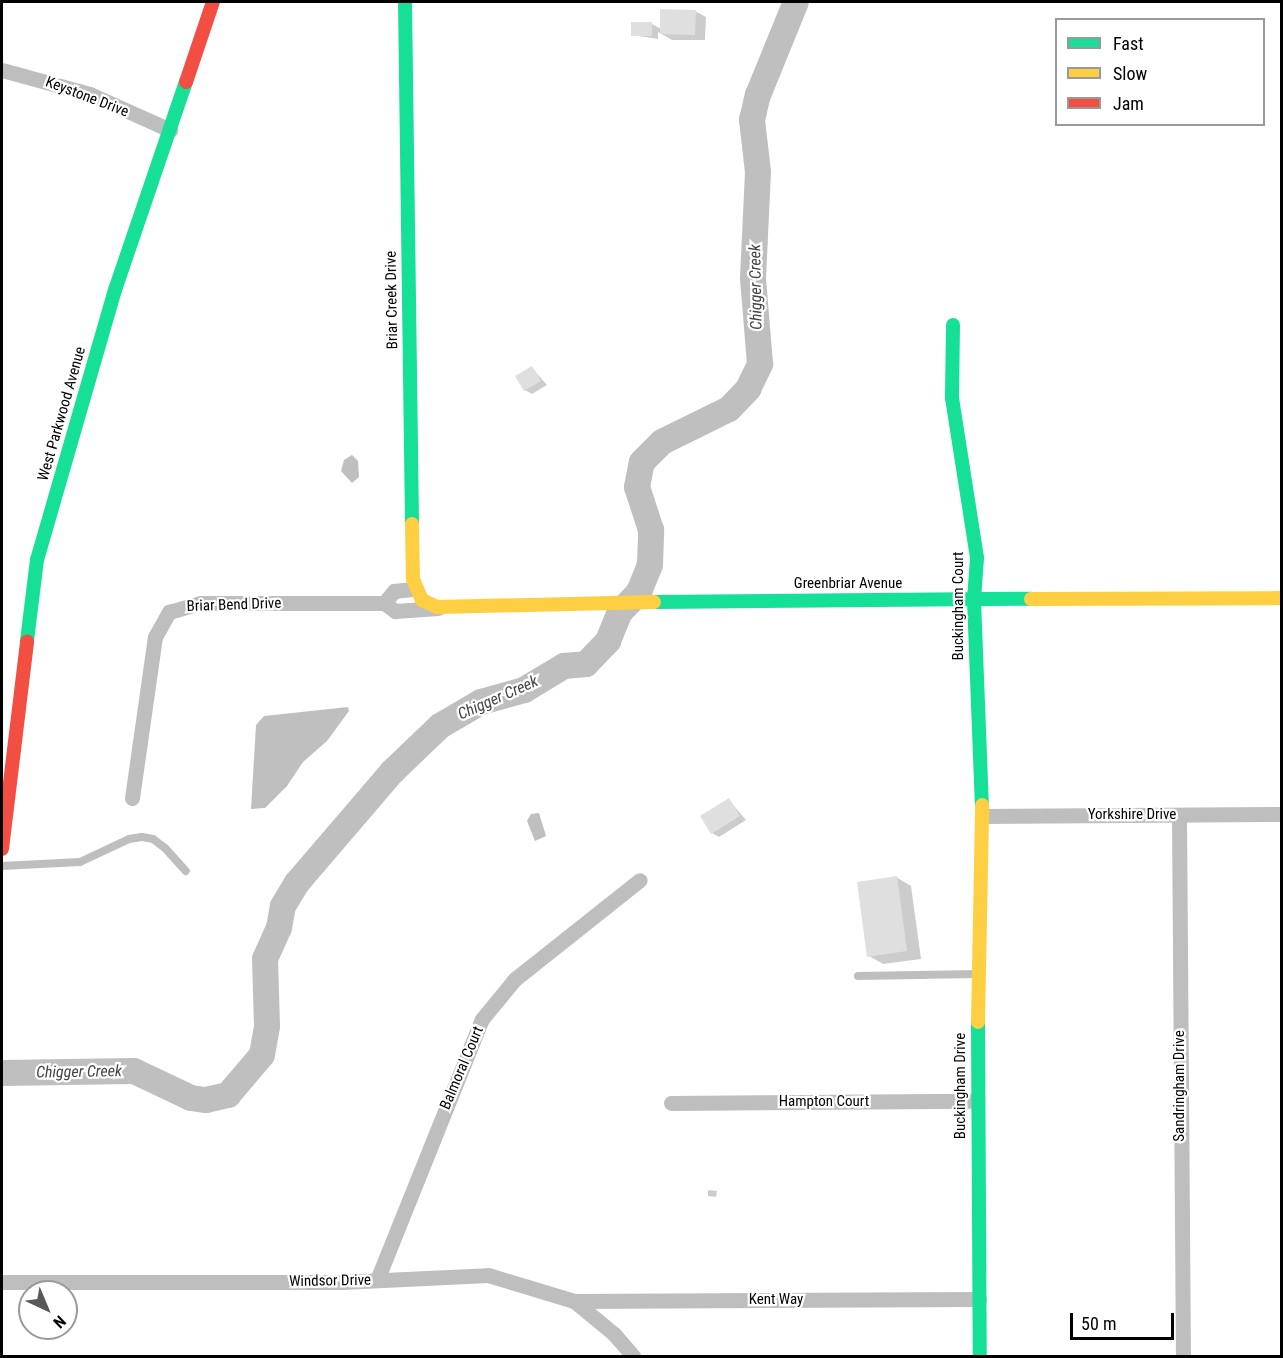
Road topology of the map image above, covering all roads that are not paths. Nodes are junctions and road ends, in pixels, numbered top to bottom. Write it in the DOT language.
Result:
graph roads {
  1 [pos="213,2"];
  2 [pos="405,2"];
  3 [pos="2,70"];
  4 [pos="170,130"];
  5 [pos="953,325"];
  6 [pos="416,593"];
  7 [pos="1281,598"];
  8 [pos="974,600"];
  9 [pos="384,603"];
  10 [pos="445,608"];
  11 [pos="132,798"];
  12 [pos="1281,814"];
  13 [pos="1179,815"];
  14 [pos="982,816"];
  15 [pos="2,843"];
  16 [pos="2,866"];
  17 [pos="186,871"];
  18 [pos="640,880"];
  19 [pos="978,974"];
  20 [pos="858,976"];
  21 [pos="977,1101"];
  22 [pos="670,1103"];
  23 [pos="377,1280"];
  24 [pos="2,1282"];
  25 [pos="979,1299"];
  26 [pos="574,1301"];
  27 [pos="633,1356"];
  28 [pos="980,1356"];
  29 [pos="1183,1356"];
  1 -- 4 [label="street, West Parkwood Avenue"];
  2 -- 6 [label="street, Briar Creek Drive"];
  3 -- 4 [label="street, Keystone Drive"];
  4 -- 15 [label="street, West Parkwood Avenue"];
  5 -- 8 [label="street, Buckingham Court"];
  6 -- 9 [label="street, Briar Bend Drive"];
  6 -- 10 [label="street, Greenbriar Avenue"];
  7 -- 8 [label="street, Greenbriar Avenue"];
  8 -- 10 [label="street, Greenbriar Avenue"];
  8 -- 14 [label="street, Buckingham Court"];
  9 -- 10 [label="street, Briar Bend Drive"];
  9 -- 11 [label="street, Briar Bend Drive"];
  12 -- 13 [label="street, Yorkshire Drive"];
  13 -- 14 [label="street, Yorkshire Drive"];
  13 -- 29 [label="street, Sandringham Drive"];
  14 -- 19 [label="street, Buckingham Drive"];
  16 -- 17 [label="lane"];
  18 -- 23 [label="street, Balmoral Court"];
  19 -- 20 [label="lane"];
  19 -- 21 [label="street, Buckingham Drive"];
  21 -- 22 [label="street, Hampton Court"];
  21 -- 25 [label="street, Buckingham Drive"];
  23 -- 24 [label="street, Windsor Drive"];
  23 -- 26 [label="street, Windsor Drive"];
  25 -- 26 [label="street, Kent Way"];
  25 -- 28 [label="street, Buckingham Drive"];
  26 -- 27 [label="street, Windsor Drive"];
}
